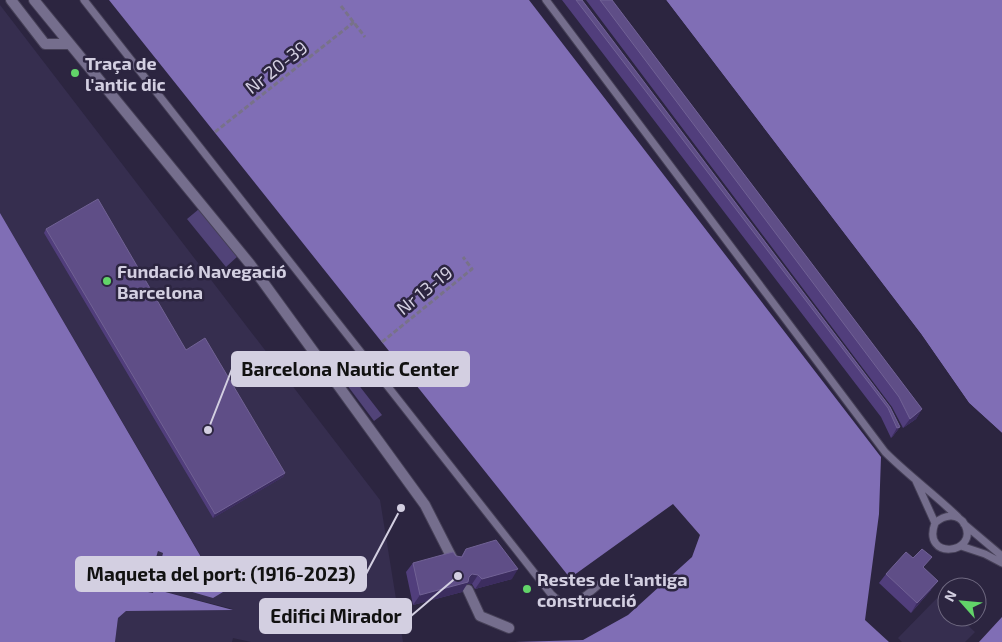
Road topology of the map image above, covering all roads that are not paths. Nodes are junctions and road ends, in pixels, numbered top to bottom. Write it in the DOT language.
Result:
graph roads {
  1 [pos="11,0"];
  2 [pos="34,0"];
  3 [pos="84,0"];
  4 [pos="546,0"];
  5 [pos="68,44"];
  6 [pos="915,479"];
  7 [pos="958,518"];
  8 [pos="935,523"];
  9 [pos="964,523"];
  10 [pos="961,546"];
  11 [pos="1002,556"];
  12 [pos="453,560"];
  13 [pos="1002,563"];
  14 [pos="604,580"];
  15 [pos="468,590"];
  16 [pos="509,628"];
  1 -- 5 [label="street"];
  2 -- 5 [label="street"];
  3 -- 14 [label="lane"];
  4 -- 6 [label="lane"];
  5 -- 12 [label="street"];
  6 -- 7 [label="lane"];
  6 -- 8 [label="lane"];
  7 -- 8 [label="lane"];
  7 -- 9 [label="lane"];
  8 -- 10 [label="lane"];
  9 -- 10 [label="lane"];
  9 -- 11 [label="lane"];
  10 -- 13 [label="lane"];
  15 -- 16 [label="street"];
}
